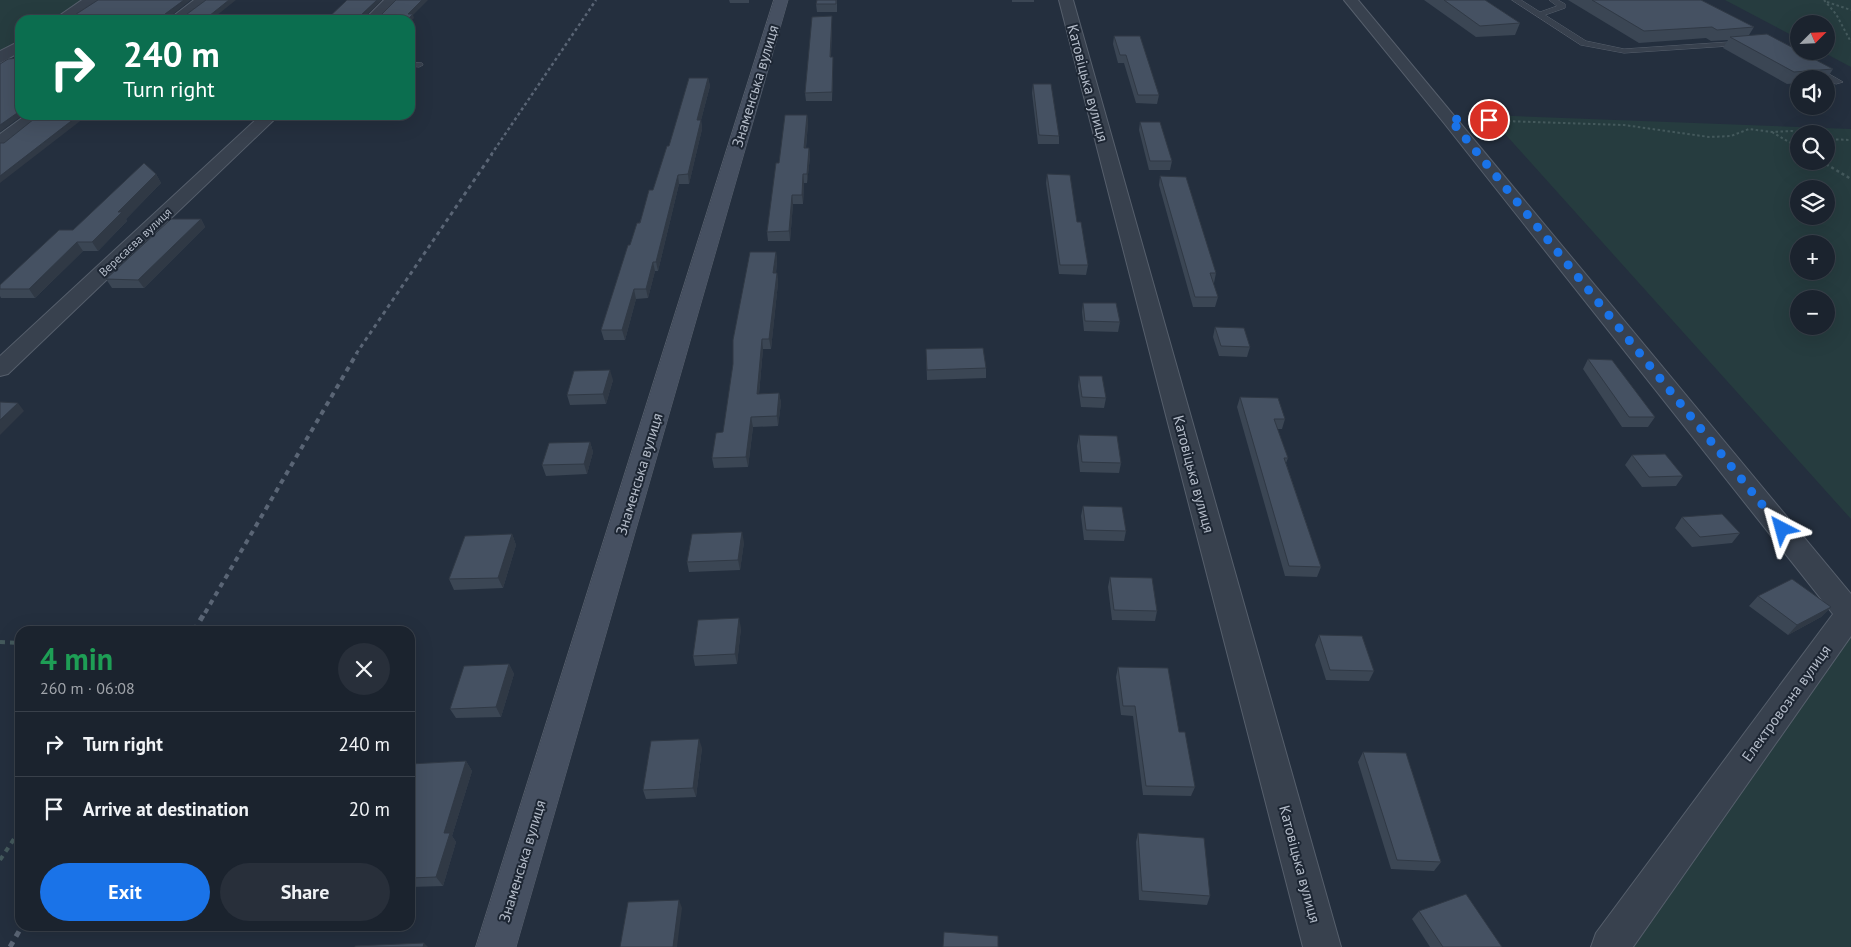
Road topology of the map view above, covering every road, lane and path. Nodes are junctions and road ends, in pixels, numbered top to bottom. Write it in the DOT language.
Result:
graph roads {
  1 [pos="92,0"];
  2 [pos="203,0"];
  3 [pos="392,0"];
  4 [pos="781,0"];
  5 [pos="1066,0"];
  6 [pos="1351,0"];
  7 [pos="1516,0"];
  8 [pos="1553,0"];
  9 [pos="1826,1"];
  10 [pos="1851,10"];
  11 [pos="68,15"];
  12 [pos="183,15"];
  13 [pos="376,15"];
  14 [pos="1540,15"];
  15 [pos="1851,42"];
  16 [pos="1753,43"];
  17 [pos="415,64"];
  18 [pos="1805,64"];
  19 [pos="420,65"];
  20 [pos="1839,82"];
  21 [pos="1450,119"];
  22 [pos="31,120"];
  23 [pos="266,120"];
  24 [pos="1790,131"];
  25 [pos="1772,132"];
  26 [pos="1835,139"];
  27 [pos="1851,140"];
  28 [pos="0,142"];
  29 [pos="1790,143"];
  30 [pos="1835,169"];
  31 [pos="1851,179"];
  32 [pos="0,369"];
  33 [pos="1818,575"];
  34 [pos="1851,590"];
  35 [pos="0,642"];
  36 [pos="15,643"];
  37 [pos="15,838"];
  38 [pos="0,860"];
  39 [pos="496,947"];
  40 [pos="1322,947"];
  41 [pos="1610,947"];
  1 -- 11 [label="street"];
  2 -- 12 [label="street"];
  3 -- 13 [label="street"];
  4 -- 39 [label="main road, Знаменська вулиця"];
  5 -- 40 [label="street, Катовіцька вулиця"];
  6 -- 21 [label="street, Електровозна вулиця"];
  7 -- 14 [label="lane"];
  8 -- 14 [label="lane"];
  9 -- 10 [label="path"];
  9 -- 15 [label="path"];
  14 -- 16 [label="lane"];
  17 -- 19 [label="lane"];
  18 -- 20 [label="lane"];
  21 -- 25 [label="path"];
  21 -- 33 [label="street, Електровозна вулиця"];
  22 -- 28 [label="street"];
  23 -- 32 [label="street, Вересаєва вулиця"];
  24 -- 25 [label="path"];
  25 -- 29 [label="path"];
  26 -- 27 [label="path"];
  30 -- 31 [label="path"];
  33 -- 34 [label="street"];
  33 -- 41 [label="street, Електровозна вулиця"];
  35 -- 36 [label="path"];
  37 -- 38 [label="path"];
}
